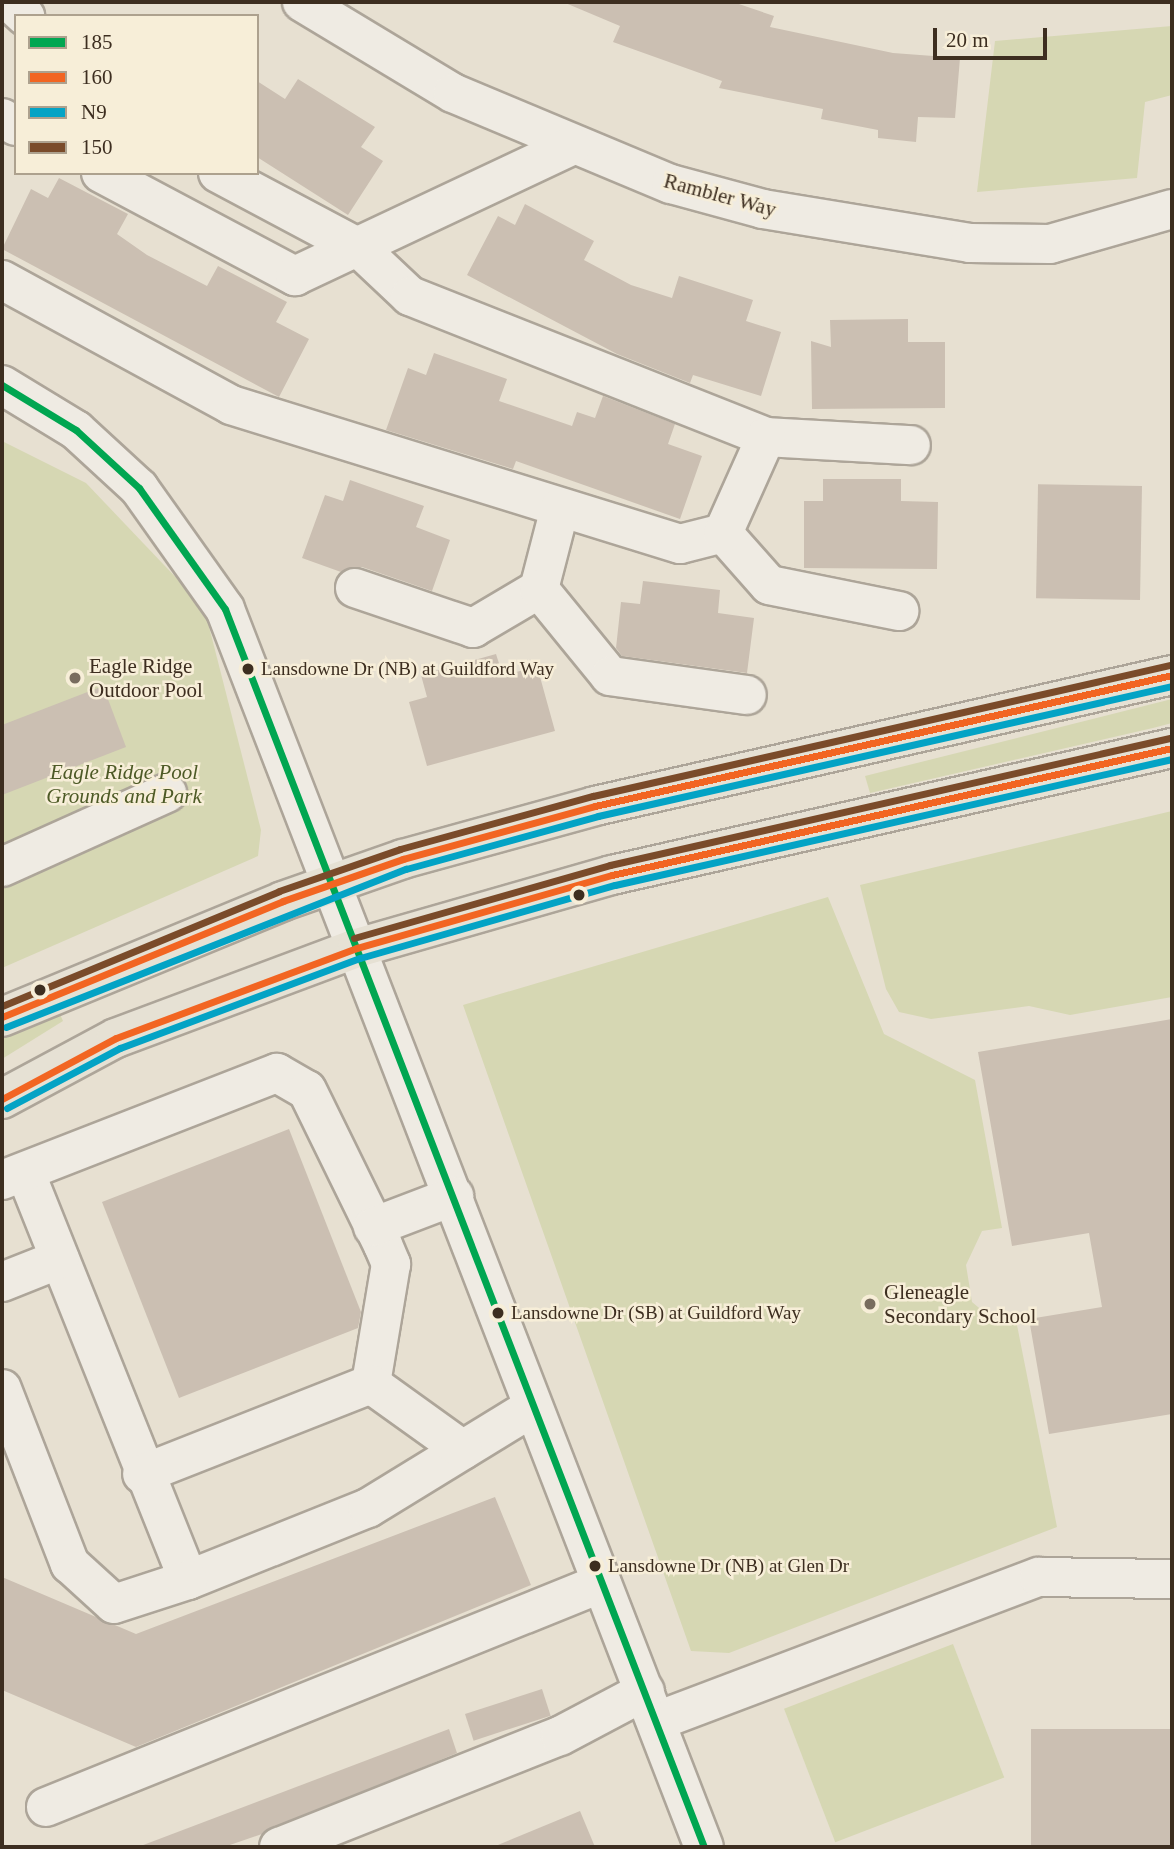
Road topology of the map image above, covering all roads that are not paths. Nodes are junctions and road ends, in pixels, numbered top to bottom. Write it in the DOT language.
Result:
graph roads {
  1 [pos="10,2"];
  2 [pos="302,2"];
  3 [pos="23,14"];
  4 [pos="571,146"];
  5 [pos="105,175"];
  6 [pos="222,175"];
  7 [pos="1172,209"];
  8 [pos="359,248"];
  9 [pos="2,280"];
  10 [pos="2,385"];
  11 [pos="766,437"];
  12 [pos="911,445"];
  13 [pos="560,508"];
  14 [pos="723,533"];
  15 [pos="355,588"];
  16 [pos="540,589"];
  17 [pos="899,611"];
  18 [pos="1172,675"];
  19 [pos="747,695"];
  20 [pos="1172,748"];
  21 [pos="167,793"];
  22 [pos="2,867"];
  23 [pos="334,882"];
  24 [pos="357,948"];
  25 [pos="2,1017"];
  26 [pos="2,1099"];
  27 [pos="14,1177"];
  28 [pos="454,1196"];
  29 [pos="373,1227"];
  30 [pos="60,1259"];
  31 [pos="2,1282"];
  32 [pos="371,1384"];
  33 [pos="2,1389"];
  34 [pos="533,1407"];
  35 [pos="463,1450"];
  36 [pos="142,1474"];
  37 [pos="1172,1579"];
  38 [pos="188,1580"];
  39 [pos="602,1583"];
  40 [pos="651,1706"];
  41 [pos="46,1807"];
  42 [pos="279,1847"];
  43 [pos="704,1847"];
  1 -- 3 [label="street"];
  2 -- 4 [label="street, Rambler Way"];
  4 -- 7 [label="street, Rambler Way"];
  4 -- 8 [label="street"];
  5 -- 8 [label="street"];
  6 -- 8 [label="street"];
  8 -- 11 [label="street"];
  9 -- 13 [label="street"];
  10 -- 23 [label="street"];
  11 -- 12 [label="street"];
  11 -- 14 [label="street"];
  13 -- 14 [label="street"];
  13 -- 16 [label="street"];
  14 -- 17 [label="street"];
  15 -- 16 [label="street"];
  16 -- 19 [label="street"];
  18 -- 23 [label="main road"];
  20 -- 24 [label="main road"];
  21 -- 22 [label="street"];
  23 -- 24 [label="street"];
  23 -- 25 [label="main road"];
  24 -- 26 [label="main road"];
  24 -- 28 [label="street"];
  27 -- 29 [label="street"];
  27 -- 30 [label="street"];
  28 -- 29 [label="street"];
  28 -- 34 [label="street"];
  29 -- 32 [label="street"];
  30 -- 31 [label="street"];
  30 -- 36 [label="street"];
  32 -- 35 [label="street"];
  32 -- 36 [label="street"];
  33 -- 38 [label="street"];
  34 -- 35 [label="street"];
  34 -- 39 [label="street"];
  35 -- 38 [label="street"];
  36 -- 38 [label="street"];
  37 -- 40 [label="street"];
  39 -- 40 [label="street"];
  39 -- 41 [label="street"];
  40 -- 42 [label="street"];
  40 -- 43 [label="street"];
}
